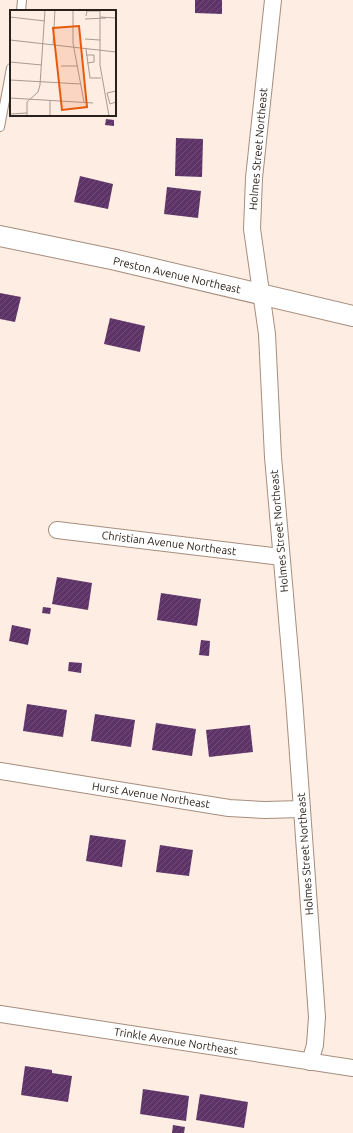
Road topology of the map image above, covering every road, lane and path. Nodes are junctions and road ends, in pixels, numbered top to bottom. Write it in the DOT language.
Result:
graph roads {
  1 [pos="22,0"];
  2 [pos="273,0"];
  3 [pos="21,10"];
  4 [pos="10,73"];
  5 [pos="0,127"];
  6 [pos="0,236"];
  7 [pos="261,295"];
  8 [pos="353,316"];
  9 [pos="57,530"];
  10 [pos="281,557"];
  11 [pos="0,771"];
  12 [pos="302,809"];
  13 [pos="0,1014"];
  14 [pos="310,1062"];
  15 [pos="353,1068"];
  1 -- 3 [label="lane"];
  2 -- 7 [label="street, Holmes Street Northeast"];
  4 -- 5 [label="lane"];
  6 -- 7 [label="street, Preston Avenue Northeast"];
  7 -- 8 [label="street, Preston Avenue Northeast"];
  7 -- 10 [label="street, Holmes Street Northeast"];
  9 -- 10 [label="street, Christian Avenue Northeast"];
  10 -- 12 [label="street, Holmes Street Northeast"];
  11 -- 12 [label="street, Hurst Avenue Northeast"];
  12 -- 14 [label="street, Holmes Street Northeast"];
  13 -- 14 [label="street, Trinkle Avenue Northeast"];
  14 -- 15 [label="street, Trinkle Avenue Northeast"];
}
